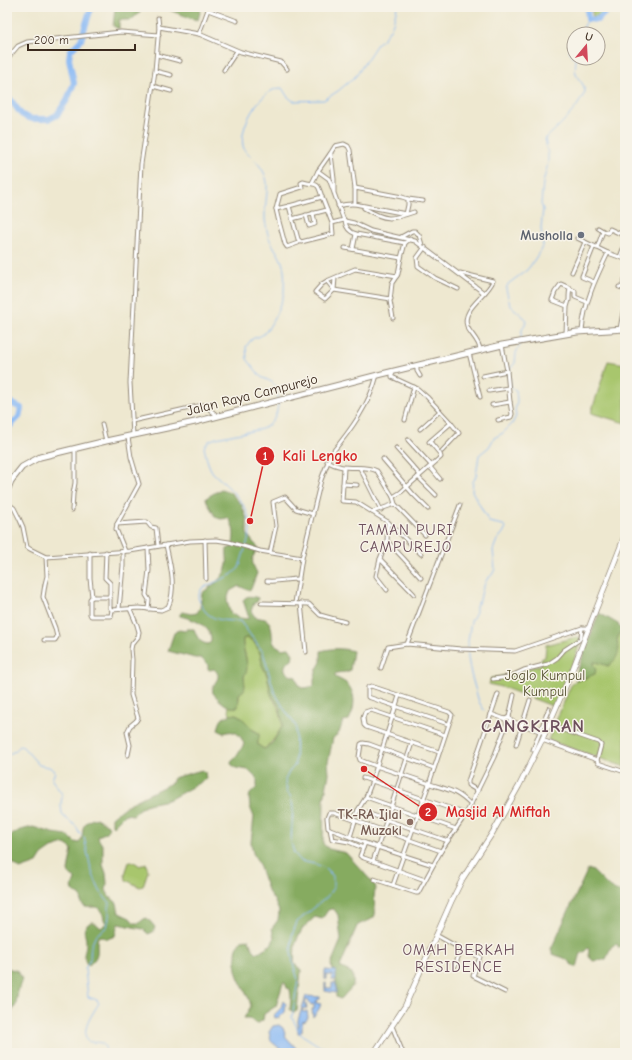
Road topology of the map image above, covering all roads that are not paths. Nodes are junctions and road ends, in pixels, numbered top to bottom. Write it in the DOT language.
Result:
graph roads {
  1 [pos="209,9"];
  2 [pos="158,18"];
  3 [pos="237,21"];
  4 [pos="159,27"];
  5 [pos="199,34"];
  6 [pos="159,35"];
  7 [pos="237,51"];
  8 [pos="157,55"];
  9 [pos="7,58"];
  10 [pos="180,61"];
  11 [pos="287,69"];
  12 [pos="224,70"];
  13 [pos="155,71"];
  14 [pos="171,75"];
  15 [pos="153,86"];
  16 [pos="171,91"];
  17 [pos="330,154"];
  18 [pos="318,171"];
  19 [pos="333,174"];
  20 [pos="329,179"];
  21 [pos="311,184"];
  22 [pos="355,188"];
  23 [pos="334,193"];
  24 [pos="322,197"];
  25 [pos="408,199"];
  26 [pos="423,200"];
  27 [pos="355,204"];
  28 [pos="289,206"];
  29 [pos="338,206"];
  30 [pos="361,206"];
  31 [pos="276,209"];
  32 [pos="327,210"];
  33 [pos="414,212"];
  34 [pos="313,213"];
  35 [pos="406,214"];
  36 [pos="306,215"];
  37 [pos="292,219"];
  38 [pos="344,220"];
  39 [pos="332,223"];
  40 [pos="598,228"];
  41 [pos="603,231"];
  42 [pos="356,234"];
  43 [pos="625,236"];
  44 [pos="386,237"];
  45 [pos="401,237"];
  46 [pos="577,238"];
  47 [pos="410,239"];
  48 [pos="299,241"];
  49 [pos="585,242"];
  50 [pos="405,243"];
  51 [pos="625,244"];
  52 [pos="423,246"];
  53 [pos="595,247"];
  54 [pos="345,248"];
  55 [pos="353,249"];
  56 [pos="608,253"];
  57 [pos="620,257"];
  58 [pos="401,258"];
  59 [pos="625,259"];
  60 [pos="572,272"];
  61 [pos="458,273"];
  62 [pos="397,276"];
  63 [pos="335,278"];
  64 [pos="625,279"];
  65 [pos="327,281"];
  66 [pos="594,282"];
  67 [pos="622,288"];
  68 [pos="458,289"];
  69 [pos="570,289"];
  70 [pos="334,290"];
  71 [pos="484,293"];
  72 [pos="391,299"];
  73 [pos="587,302"];
  74 [pos="625,302"];
  75 [pos="567,306"];
  76 [pos="392,318"];
  77 [pos="623,329"];
  78 [pos="582,331"];
  79 [pos="566,334"];
  80 [pos="502,345"];
  81 [pos="480,350"];
  82 [pos="469,353"];
  83 [pos="417,366"];
  84 [pos="507,371"];
  85 [pos="392,372"];
  86 [pos="377,375"];
  87 [pos="420,376"];
  88 [pos="483,376"];
  89 [pos="414,387"];
  90 [pos="508,388"];
  91 [pos="489,390"];
  92 [pos="480,397"];
  93 [pos="510,402"];
  94 [pos="492,405"];
  95 [pos="440,412"];
  96 [pos="217,416"];
  97 [pos="405,420"];
  98 [pos="498,420"];
  99 [pos="132,421"];
  100 [pos="451,423"];
  101 [pos="102,424"];
  102 [pos="420,429"];
  103 [pos="131,436"];
  104 [pos="408,440"];
  105 [pos="106,441"];
  106 [pos="396,448"];
  107 [pos="75,449"];
  108 [pos="442,451"];
  109 [pos="383,458"];
  110 [pos="327,461"];
  111 [pos="430,466"];
  112 [pos="344,468"];
  113 [pos="360,468"];
  114 [pos="419,476"];
  115 [pos="440,479"];
  116 [pos="343,484"];
  117 [pos="357,485"];
  118 [pos="407,486"];
  119 [pos="7,491"];
  120 [pos="436,495"];
  121 [pos="393,497"];
  122 [pos="7,503"];
  123 [pos="395,504"];
  124 [pos="460,505"];
  125 [pos="428,509"];
  126 [pos="72,510"];
  127 [pos="381,510"];
  128 [pos="372,512"];
  129 [pos="313,514"];
  130 [pos="388,522"];
  131 [pos="117,524"];
  132 [pos="425,535"];
  133 [pos="625,535"];
  134 [pos="205,540"];
  135 [pos="387,541"];
  136 [pos="166,545"];
  137 [pos="157,547"];
  138 [pos="148,548"];
  139 [pos="124,551"];
  140 [pos="106,552"];
  141 [pos="90,553"];
  142 [pos="270,553"];
  143 [pos="421,554"];
  144 [pos="46,557"];
  145 [pos="302,558"];
  146 [pos="380,559"];
  147 [pos="420,578"];
  148 [pos="206,579"];
  149 [pos="299,579"];
  150 [pos="267,581"];
  151 [pos="387,590"];
  152 [pos="414,594"];
  153 [pos="92,597"];
  154 [pos="110,597"];
  155 [pos="261,603"];
  156 [pos="295,603"];
  157 [pos="301,603"];
  158 [pos="130,609"];
  159 [pos="148,609"];
  160 [pos="112,610"];
  161 [pos="119,610"];
  162 [pos="345,622"];
  163 [pos="582,628"];
  164 [pos="588,628"];
  165 [pos="44,640"];
  166 [pos="407,644"];
  167 [pos="306,652"];
  168 [pos="381,668"];
  169 [pos="493,679"];
  170 [pos="498,694"];
  171 [pos="514,695"];
  172 [pos="399,696"];
  173 [pos="530,700"];
  174 [pos="395,706"];
  175 [pos="549,708"];
  176 [pos="491,714"];
  177 [pos="509,717"];
  178 [pos="391,718"];
  179 [pos="505,719"];
  180 [pos="511,721"];
  181 [pos="507,723"];
  182 [pos="448,724"];
  183 [pos="523,724"];
  184 [pos="549,725"];
  185 [pos="543,732"];
  186 [pos="386,734"];
  187 [pos="445,735"];
  188 [pos="542,740"];
  189 [pos="412,743"];
  190 [pos="516,745"];
  191 [pos="381,749"];
  192 [pos="533,750"];
  193 [pos="439,752"];
  194 [pos="128,754"];
  195 [pos="407,758"];
  196 [pos="597,760"];
  197 [pos="376,765"];
  198 [pos="434,768"];
  199 [pos="625,772"];
  200 [pos="401,774"];
  201 [pos="363,778"];
  202 [pos="372,781"];
  203 [pos="429,784"];
  204 [pos="396,789"];
  205 [pos="478,791"];
  206 [pos="366,797"];
  207 [pos="424,799"];
  208 [pos="471,805"];
  209 [pos="391,806"];
  210 [pos="358,810"];
  211 [pos="466,814"];
  212 [pos="418,816"];
  213 [pos="386,820"];
  214 [pos="354,821"];
  215 [pos="330,829"];
  216 [pos="413,829"];
  217 [pos="456,829"];
  218 [pos="383,830"];
  219 [pos="350,837"];
  220 [pos="410,839"];
  221 [pos="448,841"];
  222 [pos="365,843"];
  223 [pos="378,846"];
  224 [pos="363,848"];
  225 [pos="441,851"];
  226 [pos="404,856"];
  227 [pos="373,861"];
  228 [pos="433,865"];
  229 [pos="398,870"];
  230 [pos="374,879"];
  231 [pos="426,880"];
  232 [pos="394,885"];
  233 [pos="436,936"];
  234 [pos="461,949"];
  235 [pos="455,966"];
  236 [pos="505,992"];
  237 [pos="392,1026"];
  238 [pos="374,1053"];
  239 [pos="403,1053"];
  1 -- 3 [label="street"];
  1 -- 5 [label="street"];
  2 -- 4 [label="street"];
  4 -- 5 [label="street"];
  4 -- 6 [label="street"];
  5 -- 7 [label="street"];
  6 -- 8 [label="street"];
  6 -- 9 [label="street"];
  7 -- 11 [label="street"];
  7 -- 12 [label="street"];
  8 -- 10 [label="street"];
  8 -- 13 [label="street"];
  13 -- 14 [label="street"];
  13 -- 15 [label="street"];
  15 -- 16 [label="street"];
  15 -- 99 [label="street"];
  17 -- 18 [label="street"];
  17 -- 19 [label="street"];
  17 -- 22 [label="street"];
  18 -- 20 [label="street"];
  18 -- 21 [label="street"];
  19 -- 20 [label="street"];
  19 -- 23 [label="street"];
  20 -- 23 [label="street"];
  21 -- 24 [label="street"];
  21 -- 31 [label="street"];
  22 -- 25 [label="street"];
  22 -- 27 [label="street"];
  23 -- 29 [label="street"];
  24 -- 28 [label="street"];
  24 -- 32 [label="street"];
  25 -- 26 [label="street"];
  25 -- 35 [label="street"];
  27 -- 29 [label="street"];
  27 -- 30 [label="street"];
  28 -- 31 [label="street"];
  28 -- 37 [label="street"];
  29 -- 38 [label="street"];
  30 -- 35 [label="street"];
  30 -- 35 [label="street"];
  31 -- 48 [label="street"];
  32 -- 34 [label="street"];
  32 -- 39 [label="street"];
  33 -- 35 [label="street"];
  34 -- 36 [label="street"];
  34 -- 36 [label="street"];
  36 -- 37 [label="street"];
  37 -- 48 [label="street"];
  38 -- 39 [label="street"];
  38 -- 42 [label="street"];
  38 -- 44 [label="street"];
  39 -- 48 [label="street"];
  40 -- 41 [label="street"];
  41 -- 43 [label="street"];
  41 -- 53 [label="street"];
  42 -- 44 [label="street"];
  42 -- 55 [label="street"];
  44 -- 45 [label="street"];
  44 -- 50 [label="street"];
  45 -- 47 [label="street"];
  45 -- 52 [label="street"];
  46 -- 49 [label="street"];
  47 -- 50 [label="street"];
  47 -- 52 [label="street"];
  49 -- 53 [label="street"];
  49 -- 60 [label="street"];
  50 -- 58 [label="street"];
  51 -- 57 [label="street"];
  52 -- 61 [label="street"];
  52 -- 68 [label="street"];
  53 -- 56 [label="street"];
  53 -- 66 [label="street"];
  54 -- 55 [label="street"];
  55 -- 58 [label="street"];
  56 -- 57 [label="street"];
  56 -- 66 [label="street"];
  57 -- 59 [label="street"];
  58 -- 62 [label="street"];
  61 -- 71 [label="street"];
  61 -- 71 [label="street"];
  62 -- 63 [label="street"];
  62 -- 72 [label="street"];
  63 -- 65 [label="street"];
  63 -- 70 [label="street"];
  64 -- 67 [label="street"];
  65 -- 70 [label="street"];
  65 -- 70 [label="street"];
  66 -- 73 [label="street"];
  69 -- 73 [label="street"];
  69 -- 75 [label="street"];
  69 -- 75 [label="street"];
  70 -- 72 [label="street"];
  71 -- 81 [label="street"];
  72 -- 76 [label="street"];
  73 -- 78 [label="street"];
  74 -- 77 [label="street"];
  75 -- 79 [label="street"];
  77 -- 78 [label="main road, Jalan Raya Campurejo"];
  78 -- 79 [label="main road, Jalan Raya Campurejo"];
  79 -- 80 [label="main road, Jalan Raya Campurejo"];
  80 -- 81 [label="main road, Jalan Raya Campurejo"];
  80 -- 84 [label="street"];
  81 -- 82 [label="main road, Jalan Raya Campurejo"];
  82 -- 83 [label="main road, Jalan Raya Campurejo"];
  82 -- 92 [label="street"];
  83 -- 85 [label="main road, Jalan Raya Campurejo"];
  83 -- 87 [label="street"];
  84 -- 88 [label="street"];
  84 -- 90 [label="street"];
  85 -- 86 [label="main road, Jalan Raya Campurejo"];
  85 -- 89 [label="street"];
  86 -- 96 [label="main road, Jalan Raya Campurejo"];
  86 -- 110 [label="street"];
  89 -- 95 [label="street"];
  89 -- 97 [label="street"];
  90 -- 91 [label="street"];
  90 -- 93 [label="street"];
  93 -- 94 [label="street"];
  93 -- 98 [label="street"];
  95 -- 100 [label="street"];
  95 -- 102 [label="street"];
  96 -- 99 [label="street"];
  96 -- 103 [label="main road, Jalan Raya Campurejo"];
  99 -- 103 [label="street"];
  100 -- 108 [label="street"];
  100 -- 111 [label="street"];
  101 -- 105 [label="street"];
  103 -- 105 [label="main road, Jalan Raya Campurejo"];
  103 -- 131 [label="street"];
  104 -- 111 [label="street"];
  105 -- 107 [label="main road, Jalan Raya Campurejo"];
  106 -- 114 [label="street"];
  107 -- 119 [label="main road, Jalan Raya Campurejo"];
  107 -- 126 [label="street"];
  109 -- 118 [label="street"];
  110 -- 112 [label="street"];
  110 -- 129 [label="street"];
  111 -- 114 [label="street"];
  111 -- 115 [label="street"];
  112 -- 113 [label="street"];
  112 -- 116 [label="street"];
  113 -- 121 [label="street"];
  113 -- 127 [label="street"];
  114 -- 118 [label="street"];
  114 -- 120 [label="street"];
  116 -- 117 [label="street"];
  116 -- 128 [label="street"];
  118 -- 121 [label="street"];
  118 -- 125 [label="street"];
  121 -- 123 [label="street"];
  122 -- 144 [label="street"];
  123 -- 127 [label="street"];
  123 -- 132 [label="street"];
  124 -- 166 [label="street"];
  127 -- 128 [label="street"];
  128 -- 130 [label="street"];
  129 -- 142 [label="street"];
  129 -- 145 [label="street"];
  130 -- 135 [label="street"];
  130 -- 143 [label="street"];
  131 -- 137 [label="street"];
  131 -- 139 [label="street"];
  133 -- 164 [label="street"];
  134 -- 136 [label="street"];
  134 -- 142 [label="street"];
  134 -- 148 [label="street"];
  135 -- 146 [label="street"];
  135 -- 147 [label="street"];
  136 -- 137 [label="street"];
  136 -- 159 [label="street"];
  137 -- 138 [label="street"];
  138 -- 139 [label="street"];
  138 -- 159 [label="street"];
  139 -- 140 [label="street"];
  139 -- 161 [label="street"];
  140 -- 141 [label="street"];
  140 -- 154 [label="street"];
  141 -- 144 [label="street"];
  141 -- 153 [label="street"];
  142 -- 145 [label="street"];
  144 -- 165 [label="street"];
  145 -- 149 [label="street"];
  146 -- 151 [label="street"];
  146 -- 152 [label="street"];
  149 -- 150 [label="street"];
  149 -- 156 [label="street"];
  153 -- 154 [label="street"];
  153 -- 160 [label="street"];
  154 -- 160 [label="street"];
  155 -- 156 [label="street"];
  156 -- 157 [label="street"];
  157 -- 162 [label="street"];
  157 -- 167 [label="street"];
  158 -- 159 [label="street"];
  158 -- 161 [label="street"];
  158 -- 194 [label="street"];
  160 -- 161 [label="street"];
  163 -- 164 [label="street"];
  163 -- 166 [label="street"];
  163 -- 169 [label="street"];
  164 -- 184 [label="street"];
  166 -- 168 [label="street"];
  170 -- 176 [label="street"];
  171 -- 177 [label="street"];
  172 -- 174 [label="street"];
  172 -- 174 [label="street"];
  172 -- 182 [label="street"];
  173 -- 183 [label="street"];
  174 -- 178 [label="street"];
  174 -- 182 [label="street"];
  175 -- 185 [label="street"];
  176 -- 179 [label="street"];
  176 -- 205 [label="street"];
  177 -- 179 [label="street"];
  177 -- 180 [label="street"];
  178 -- 186 [label="street"];
  178 -- 186 [label="street"];
  178 -- 187 [label="street"];
  179 -- 181 [label="street"];
  180 -- 181 [label="street"];
  180 -- 183 [label="street"];
  181 -- 205 [label="street"];
  182 -- 187 [label="street"];
  183 -- 185 [label="street"];
  183 -- 190 [label="street"];
  184 -- 185 [label="street"];
  184 -- 196 [label="street"];
  185 -- 188 [label="street"];
  185 -- 192 [label="street"];
  186 -- 189 [label="street"];
  186 -- 191 [label="street"];
  187 -- 193 [label="street"];
  188 -- 196 [label="street"];
  188 -- 233 [label="street"];
  189 -- 193 [label="street"];
  189 -- 195 [label="street"];
  191 -- 195 [label="street"];
  191 -- 197 [label="street"];
  191 -- 197 [label="street"];
  193 -- 198 [label="street"];
  195 -- 198 [label="street"];
  195 -- 200 [label="street"];
  196 -- 199 [label="street"];
  197 -- 200 [label="street"];
  197 -- 202 [label="street"];
  198 -- 203 [label="street"];
  200 -- 203 [label="street"];
  200 -- 204 [label="street"];
  201 -- 202 [label="street"];
  202 -- 204 [label="street"];
  202 -- 206 [label="street"];
  203 -- 207 [label="street"];
  203 -- 208 [label="street"];
  204 -- 207 [label="street"];
  204 -- 209 [label="street"];
  205 -- 208 [label="street"];
  206 -- 209 [label="street"];
  206 -- 210 [label="street"];
  207 -- 211 [label="street"];
  207 -- 212 [label="street"];
  208 -- 211 [label="street"];
  209 -- 212 [label="street"];
  209 -- 213 [label="street"];
  210 -- 213 [label="street"];
  210 -- 214 [label="street"];
  211 -- 217 [label="street"];
  212 -- 216 [label="street"];
  212 -- 217 [label="street"];
  213 -- 216 [label="street"];
  213 -- 218 [label="street"];
  214 -- 215 [label="street"];
  214 -- 218 [label="street"];
  214 -- 219 [label="street"];
  215 -- 219 [label="street"];
  215 -- 224 [label="street"];
  216 -- 220 [label="street"];
  216 -- 221 [label="street"];
  217 -- 221 [label="street"];
  218 -- 220 [label="street"];
  218 -- 223 [label="street"];
  219 -- 222 [label="street"];
  220 -- 225 [label="street"];
  220 -- 226 [label="street"];
  221 -- 225 [label="street"];
  222 -- 223 [label="street"];
  222 -- 224 [label="street"];
  223 -- 226 [label="street"];
  223 -- 227 [label="street"];
  224 -- 227 [label="street"];
  225 -- 228 [label="street"];
  226 -- 228 [label="street"];
  226 -- 229 [label="street"];
  227 -- 229 [label="street"];
  228 -- 231 [label="street"];
  229 -- 231 [label="street"];
  229 -- 232 [label="street"];
  230 -- 232 [label="street"];
  231 -- 232 [label="street"];
  233 -- 234 [label="street"];
  233 -- 237 [label="street"];
  234 -- 235 [label="street"];
  234 -- 236 [label="street"];
  237 -- 238 [label="street"];
  237 -- 239 [label="street"];
}
